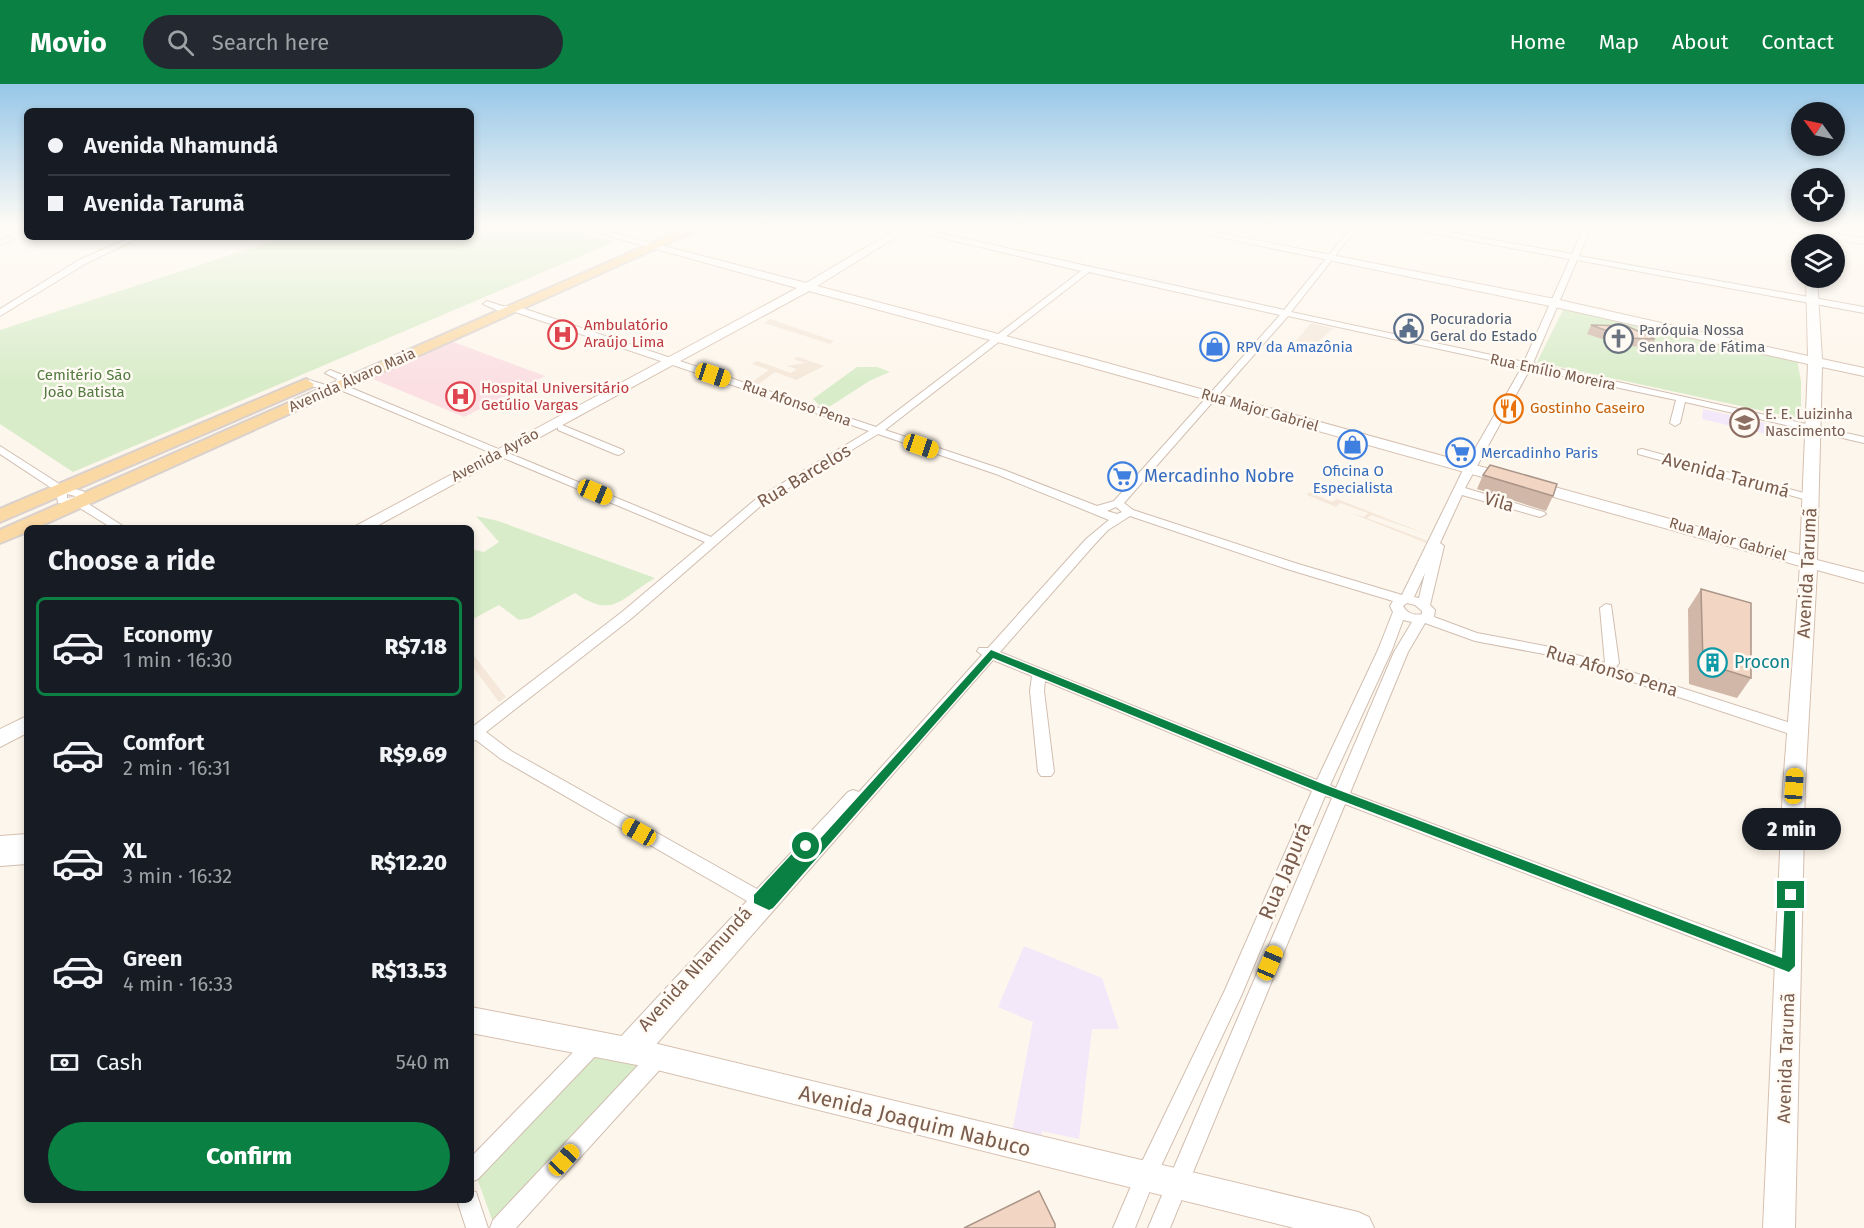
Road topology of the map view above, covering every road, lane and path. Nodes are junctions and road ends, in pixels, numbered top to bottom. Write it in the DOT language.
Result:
graph roads {
  1 [pos="57,277"];
  2 [pos="555,277"];
  3 [pos="575,277"];
  4 [pos="776,277"];
  5 [pos="831,277"];
  6 [pos="1077,277"];
  7 [pos="1121,277"];
  8 [pos="1315,277"];
  9 [pos="1428,277"];
  10 [pos="1566,277"];
  11 [pos="1694,277"];
  12 [pos="813,288"];
  13 [pos="1813,288"];
  14 [pos="1814,300"];
  15 [pos="1555,303"];
  16 [pos="487,304"];
  17 [pos="513,308"];
  18 [pos="1864,310"];
  19 [pos="0,313"];
  20 [pos="1286,313"];
  21 [pos="998,339"];
  22 [pos="1815,361"];
  23 [pos="674,363"];
  24 [pos="351,364"];
  25 [pos="1527,366"];
  26 [pos="1864,372"];
  27 [pos="334,380"];
  28 [pos="1213,397"];
  29 [pos="1681,398"];
  30 [pos="1675,423"];
  31 [pos="562,428"];
  32 [pos="1813,429"];
  33 [pos="877,431"];
  34 [pos="1864,441"];
  35 [pos="0,449"];
  36 [pos="619,452"];
  37 [pos="1642,452"];
  38 [pos="505,455"];
  39 [pos="1469,468"];
  40 [pos="61,490"];
  41 [pos="1458,490"];
  42 [pos="1811,498"];
  43 [pos="78,502"];
  44 [pos="1107,508"];
  45 [pos="1540,514"];
  46 [pos="0,516"];
  47 [pos="1123,516"];
  48 [pos="27,525"];
  49 [pos="115,525"];
  50 [pos="366,525"];
  51 [pos="385,525"];
  52 [pos="24,526"];
  53 [pos="1441,532"];
  54 [pos="0,537"];
  55 [pos="714,542"];
  56 [pos="1808,562"];
  57 [pos="1864,578"];
  58 [pos="1402,605"];
  59 [pos="1606,608"];
  60 [pos="1425,613"];
  61 [pos="1546,647"];
  62 [pos="988,652"];
  63 [pos="1612,663"];
  64 [pos="1039,673"];
  65 [pos="24,714"];
  66 [pos="24,726"];
  67 [pos="1798,726"];
  68 [pos="0,727"];
  69 [pos="474,734"];
  70 [pos="0,739"];
  71 [pos="1046,772"];
  72 [pos="1321,788"];
  73 [pos="1340,796"];
  74 [pos="24,843"];
  75 [pos="0,845"];
  76 [pos="24,857"];
  77 [pos="0,859"];
  78 [pos="764,902"];
  79 [pos="1789,966"];
  80 [pos="474,1021"];
  81 [pos="628,1050"];
  82 [pos="474,1170"];
  83 [pos="1145,1177"];
  84 [pos="1177,1185"];
  85 [pos="469,1203"];
  86 [pos="477,1228"];
  87 [pos="501,1228"];
  88 [pos="1124,1228"];
  89 [pos="1159,1228"];
  90 [pos="1358,1228"];
  91 [pos="1779,1228"];
  1 -- 19 [label="street"];
  2 -- 16 [label="main road"];
  3 -- 17 [label="main road, Avenida Álvaro Maia"];
  4 -- 12 [label="street, Rua Major Gabriel"];
  5 -- 12 [label="street, Avenida Ayrão"];
  6 -- 21 [label="street, Rua Barcelos"];
  7 -- 20 [label="street, Rua Emílio Moreira"];
  8 -- 20 [label="street, Avenida Nhamundá"];
  9 -- 15 [label="street"];
  10 -- 15 [label="street, Rua Japurá"];
  11 -- 14 [label="street"];
  12 -- 21 [label="street, Rua Major Gabriel"];
  12 -- 23 [label="street, Avenida Ayrão"];
  13 -- 14 [label="street, Avenida Tarumã"];
  14 -- 18 [label="street"];
  14 -- 22 [label="street, Avenida Tarumã"];
  15 -- 22 [label="street"];
  15 -- 25 [label="street, Rua Japurá"];
  16 -- 17 [label="street, Rua Afonso Pena"];
  17 -- 23 [label="street, Rua Afonso Pena"];
  17 -- 27 [label="main road, Avenida Álvaro Maia"];
  20 -- 25 [label="street, Rua Emílio Moreira"];
  20 -- 28 [label="street, Avenida Nhamundá"];
  21 -- 28 [label="street, Rua Major Gabriel"];
  21 -- 33 [label="street, Rua Barcelos"];
  22 -- 26 [label="street"];
  22 -- 32 [label="street, Avenida Tarumã"];
  23 -- 31 [label="street, Avenida Ayrão"];
  23 -- 33 [label="street, Rua Afonso Pena"];
  23 -- 38 [label="street, Avenida Ayrão"];
  24 -- 27 [label="main road"];
  25 -- 29 [label="street, Rua Emílio Moreira"];
  25 -- 39 [label="street, Rua Japurá"];
  27 -- 38 [label="street"];
  27 -- 40 [label="main road, Avenida Álvaro Maia"];
  27 -- 43 [label="main road, Avenida Álvaro Maia"];
  28 -- 39 [label="street, Rua Major Gabriel"];
  28 -- 44 [label="street, Avenida Nhamundá"];
  29 -- 30 [label="street"];
  29 -- 32 [label="street, Rua Emílio Moreira"];
  31 -- 36 [label="street"];
  31 -- 38 [label="street, Avenida Ayrão"];
  32 -- 34 [label="street, Rua Emílio Moreira"];
  32 -- 42 [label="street, Avenida Tarumã"];
  33 -- 44 [label="street, Rua Afonso Pena"];
  33 -- 55 [label="street, Rua Barcelos"];
  35 -- 40 [label="street"];
  37 -- 42 [label="street, Avenida Tarumá"];
  38 -- 50 [label="street, Avenida Ayrão"];
  38 -- 51 [label="street, Avenida Ayrão"];
  38 -- 55 [label="street"];
  39 -- 41 [label="street, Rua Japurá"];
  39 -- 56 [label="street, Rua Major Gabriel"];
  40 -- 43 [label="street"];
  40 -- 46 [label="main road, Avenida Álvaro Maia"];
  41 -- 45 [label="street, Vila"];
  41 -- 53 [label="street, Rua Japurá"];
  42 -- 56 [label="street, Avenida Tarumã"];
  43 -- 48 [label="main road, Avenida Álvaro Maia"];
  43 -- 49 [label="street"];
  44 -- 47 [label="street"];
  44 -- 47 [label="street"];
  44 -- 62 [label="street, Avenida Nhamundá"];
  47 -- 58 [label="street"];
  47 -- 62 [label="street, Avenida Nhamundá"];
  52 -- 54 [label="main road, Avenida Álvaro Maia"];
  53 -- 58 [label="street, Rua Japurá"];
  53 -- 60 [label="street, Rua Japurá"];
  55 -- 69 [label="street, Rua Barcelos"];
  56 -- 57 [label="street, Rua Major Gabriel"];
  56 -- 67 [label="street, Avenida Tarumã"];
  58 -- 60 [label="street, Rua Afonso Pena"];
  58 -- 72 [label="street, Rua Japurá"];
  59 -- 63 [label="street"];
  60 -- 61 [label="street, Rua Afonso Pena"];
  60 -- 73 [label="street, Rua Japurá"];
  61 -- 63 [label="street, Rua Afonso Pena"];
  61 -- 67 [label="street, Rua Afonso Pena"];
  62 -- 64 [label="street"];
  62 -- 78 [label="street, Avenida Nhamundá"];
  63 -- 67 [label="street, Rua Afonso Pena"];
  64 -- 71 [label="street"];
  64 -- 72 [label="street"];
  65 -- 68 [label="street"];
  66 -- 70 [label="street"];
  67 -- 79 [label="street, Avenida Tarumã"];
  69 -- 78 [label="street"];
  72 -- 73 [label="street"];
  72 -- 83 [label="street, Rua Japurá"];
  73 -- 79 [label="street"];
  73 -- 84 [label="street, Rua Japurá"];
  74 -- 75 [label="street"];
  76 -- 77 [label="street"];
  78 -- 81 [label="street, Avenida Nhamundá"];
  79 -- 91 [label="street, Avenida Tarumã"];
  80 -- 81 [label="street, Avenida Joaquim Nabuco"];
  81 -- 82 [label="street, Avenida Nhamundá"];
  81 -- 83 [label="street, Avenida Joaquim Nabuco"];
  81 -- 87 [label="street, Avenida Nhamundá"];
  83 -- 84 [label="street, Avenida Joaquim Nabuco"];
  83 -- 88 [label="street, Rua Japurá"];
  84 -- 89 [label="street, Rua Japurá"];
  84 -- 90 [label="street, Avenida Joaquim Nabuco"];
  85 -- 86 [label="street"];
}
